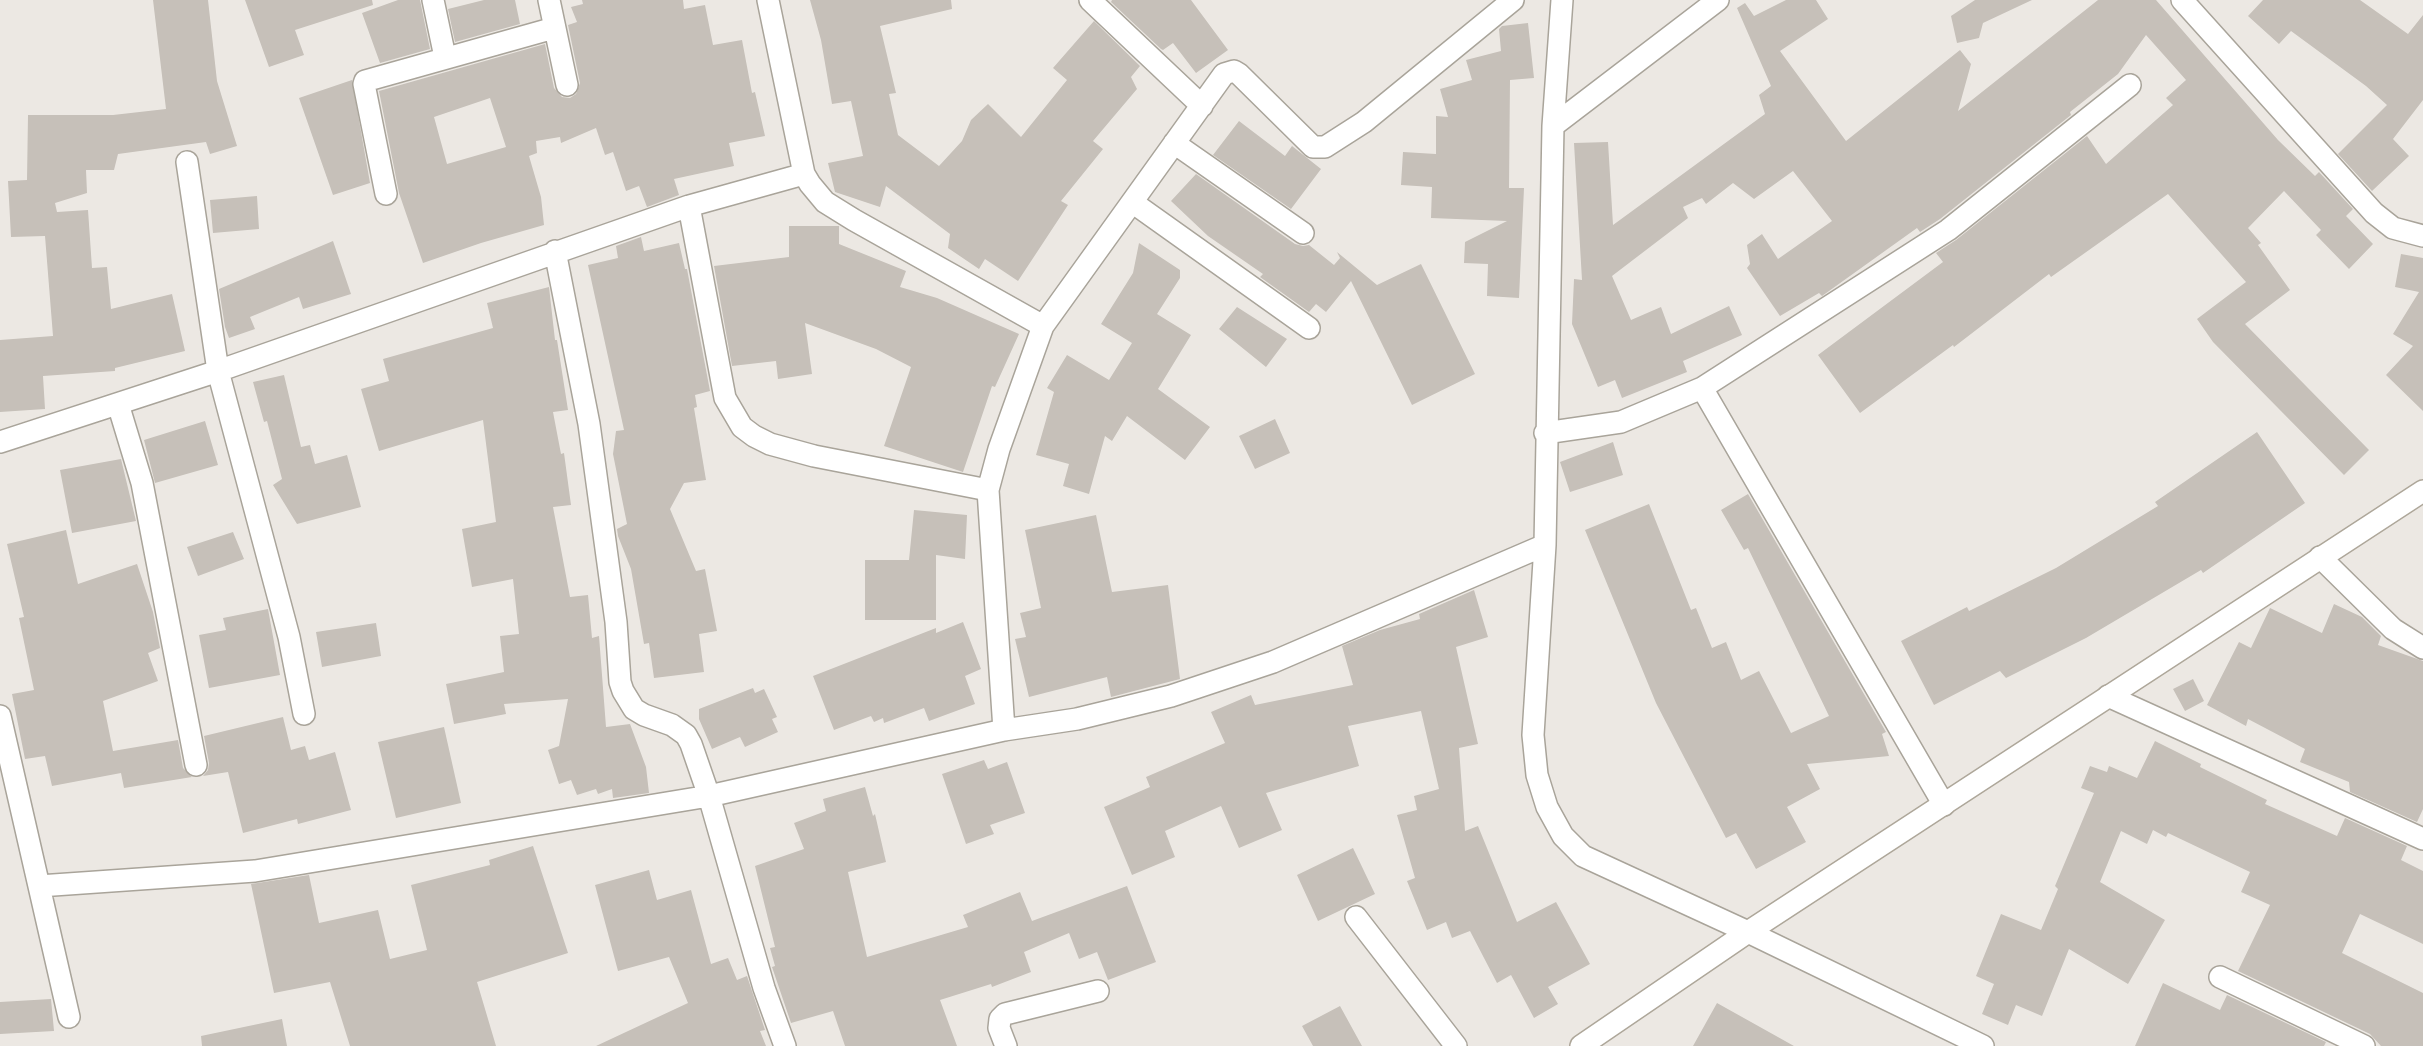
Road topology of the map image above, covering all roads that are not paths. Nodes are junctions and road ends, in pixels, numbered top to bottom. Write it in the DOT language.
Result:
graph roads {
  1 [pos="433,0"];
  2 [pos="549,0"];
  3 [pos="768,0"];
  4 [pos="1090,0"];
  5 [pos="1513,0"];
  6 [pos="1562,0"];
  7 [pos="1718,0"];
  8 [pos="2182,0"];
  9 [pos="554,28"];
  10 [pos="444,57"];
  11 [pos="567,85"];
  12 [pos="2130,85"];
  13 [pos="1202,106"];
  14 [pos="1553,126"];
  15 [pos="1174,143"];
  16 [pos="187,162"];
  17 [pos="804,174"];
  18 [pos="386,194"];
  19 [pos="1132,202"];
  20 [pos="689,206"];
  21 [pos="1304,233"];
  22 [pos="2423,236"];
  23 [pos="555,251"];
  24 [pos="1042,326"];
  25 [pos="1308,328"];
  26 [pos="218,371"];
  27 [pos="1702,388"];
  28 [pos="118,404"];
  29 [pos="1545,433"];
  30 [pos="0,442"];
  31 [pos="988,490"];
  32 [pos="2423,491"];
  33 [pos="1545,545"];
  34 [pos="2320,557"];
  35 [pos="2423,648"];
  36 [pos="2108,696"];
  37 [pos="304,715"];
  38 [pos="0,716"];
  39 [pos="1004,730"];
  40 [pos="195,765"];
  41 [pos="709,796"];
  42 [pos="1944,805"];
  43 [pos="2423,839"];
  44 [pos="39,886"];
  45 [pos="1356,917"];
  46 [pos="1748,932"];
  47 [pos="2220,978"];
  48 [pos="1098,991"];
  49 [pos="69,1017"];
  50 [pos="2353,1044"];
  51 [pos="785,1046"];
  52 [pos="1006,1046"];
  53 [pos="1455,1046"];
  54 [pos="1581,1046"];
  55 [pos="1983,1046"];
  1 -- 10 [label="street"];
  2 -- 9 [label="street"];
  3 -- 17 [label="street"];
  4 -- 13 [label="street"];
  5 -- 13 [label="street"];
  6 -- 14 [label="street"];
  7 -- 14 [label="street"];
  8 -- 22 [label="street"];
  9 -- 10 [label="street"];
  9 -- 11 [label="street"];
  10 -- 18 [label="street"];
  12 -- 27 [label="street"];
  13 -- 15 [label="street"];
  14 -- 29 [label="street"];
  15 -- 19 [label="street"];
  15 -- 21 [label="street"];
  16 -- 26 [label="street"];
  17 -- 20 [label="street"];
  17 -- 24 [label="street"];
  19 -- 24 [label="street"];
  19 -- 25 [label="street"];
  20 -- 23 [label="street"];
  20 -- 31 [label="street"];
  23 -- 26 [label="street"];
  23 -- 41 [label="street"];
  24 -- 31 [label="street"];
  26 -- 28 [label="street"];
  26 -- 37 [label="street"];
  27 -- 29 [label="street"];
  27 -- 42 [label="street"];
  28 -- 30 [label="street"];
  28 -- 40 [label="street"];
  29 -- 33 [label="street"];
  31 -- 39 [label="street"];
  32 -- 34 [label="street"];
  33 -- 39 [label="street"];
  33 -- 46 [label="street"];
  34 -- 35 [label="street"];
  34 -- 36 [label="street"];
  36 -- 42 [label="street"];
  36 -- 43 [label="street"];
  38 -- 44 [label="street"];
  39 -- 41 [label="street"];
  41 -- 44 [label="street"];
  41 -- 51 [label="street"];
  42 -- 46 [label="street"];
  44 -- 49 [label="street"];
  45 -- 53 [label="street"];
  46 -- 54 [label="street"];
  46 -- 55 [label="street"];
  47 -- 50 [label="street"];
  48 -- 52 [label="street"];
}
